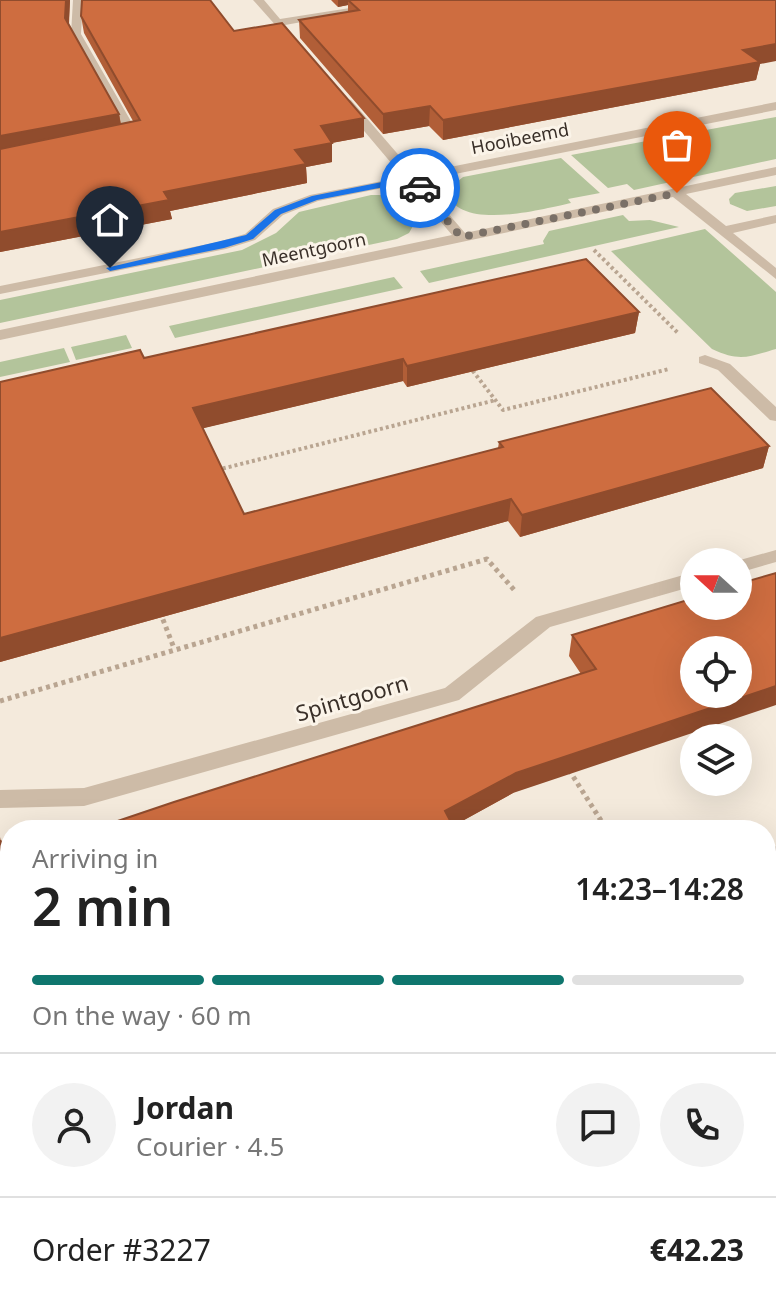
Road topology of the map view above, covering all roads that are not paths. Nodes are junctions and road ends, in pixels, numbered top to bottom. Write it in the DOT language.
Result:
graph roads {
  1 [pos="78,0"];
  2 [pos="258,0"];
  3 [pos="420,0"];
  4 [pos="278,23"];
  5 [pos="307,57"];
  6 [pos="336,91"];
  7 [pos="776,106"];
  8 [pos="119,140"];
  9 [pos="776,171"];
  10 [pos="412,179"];
  11 [pos="677,193"];
  12 [pos="776,219"];
  13 [pos="723,231"];
  14 [pos="461,237"];
  15 [pos="776,275"];
  16 [pos="0,290"];
  17 [pos="0,335"];
  18 [pos="705,360"];
  19 [pos="776,416"];
  20 [pos="776,556"];
  21 [pos="752,563"];
  22 [pos="680,583"];
  23 [pos="0,799"];
  1 -- 8 [label="street"];
  2 -- 4 [label="street"];
  3 -- 4 [label="street"];
  4 -- 5 [label="street"];
  6 -- 10 [label="street"];
  7 -- 10 [label="street, Hooibeemd"];
  9 -- 11 [label="street, Meentgoorn"];
  10 -- 14 [label="street"];
  10 -- 16 [label="street, Hooibeemd"];
  11 -- 13 [label="street"];
  11 -- 14 [label="street, Meentgoorn"];
  12 -- 13 [label="street"];
  13 -- 15 [label="street"];
  14 -- 17 [label="street, Meentgoorn"];
  18 -- 19 [label="street"];
  20 -- 21 [label="street"];
  22 -- 23 [label="street, Spintgoorn"];
}
